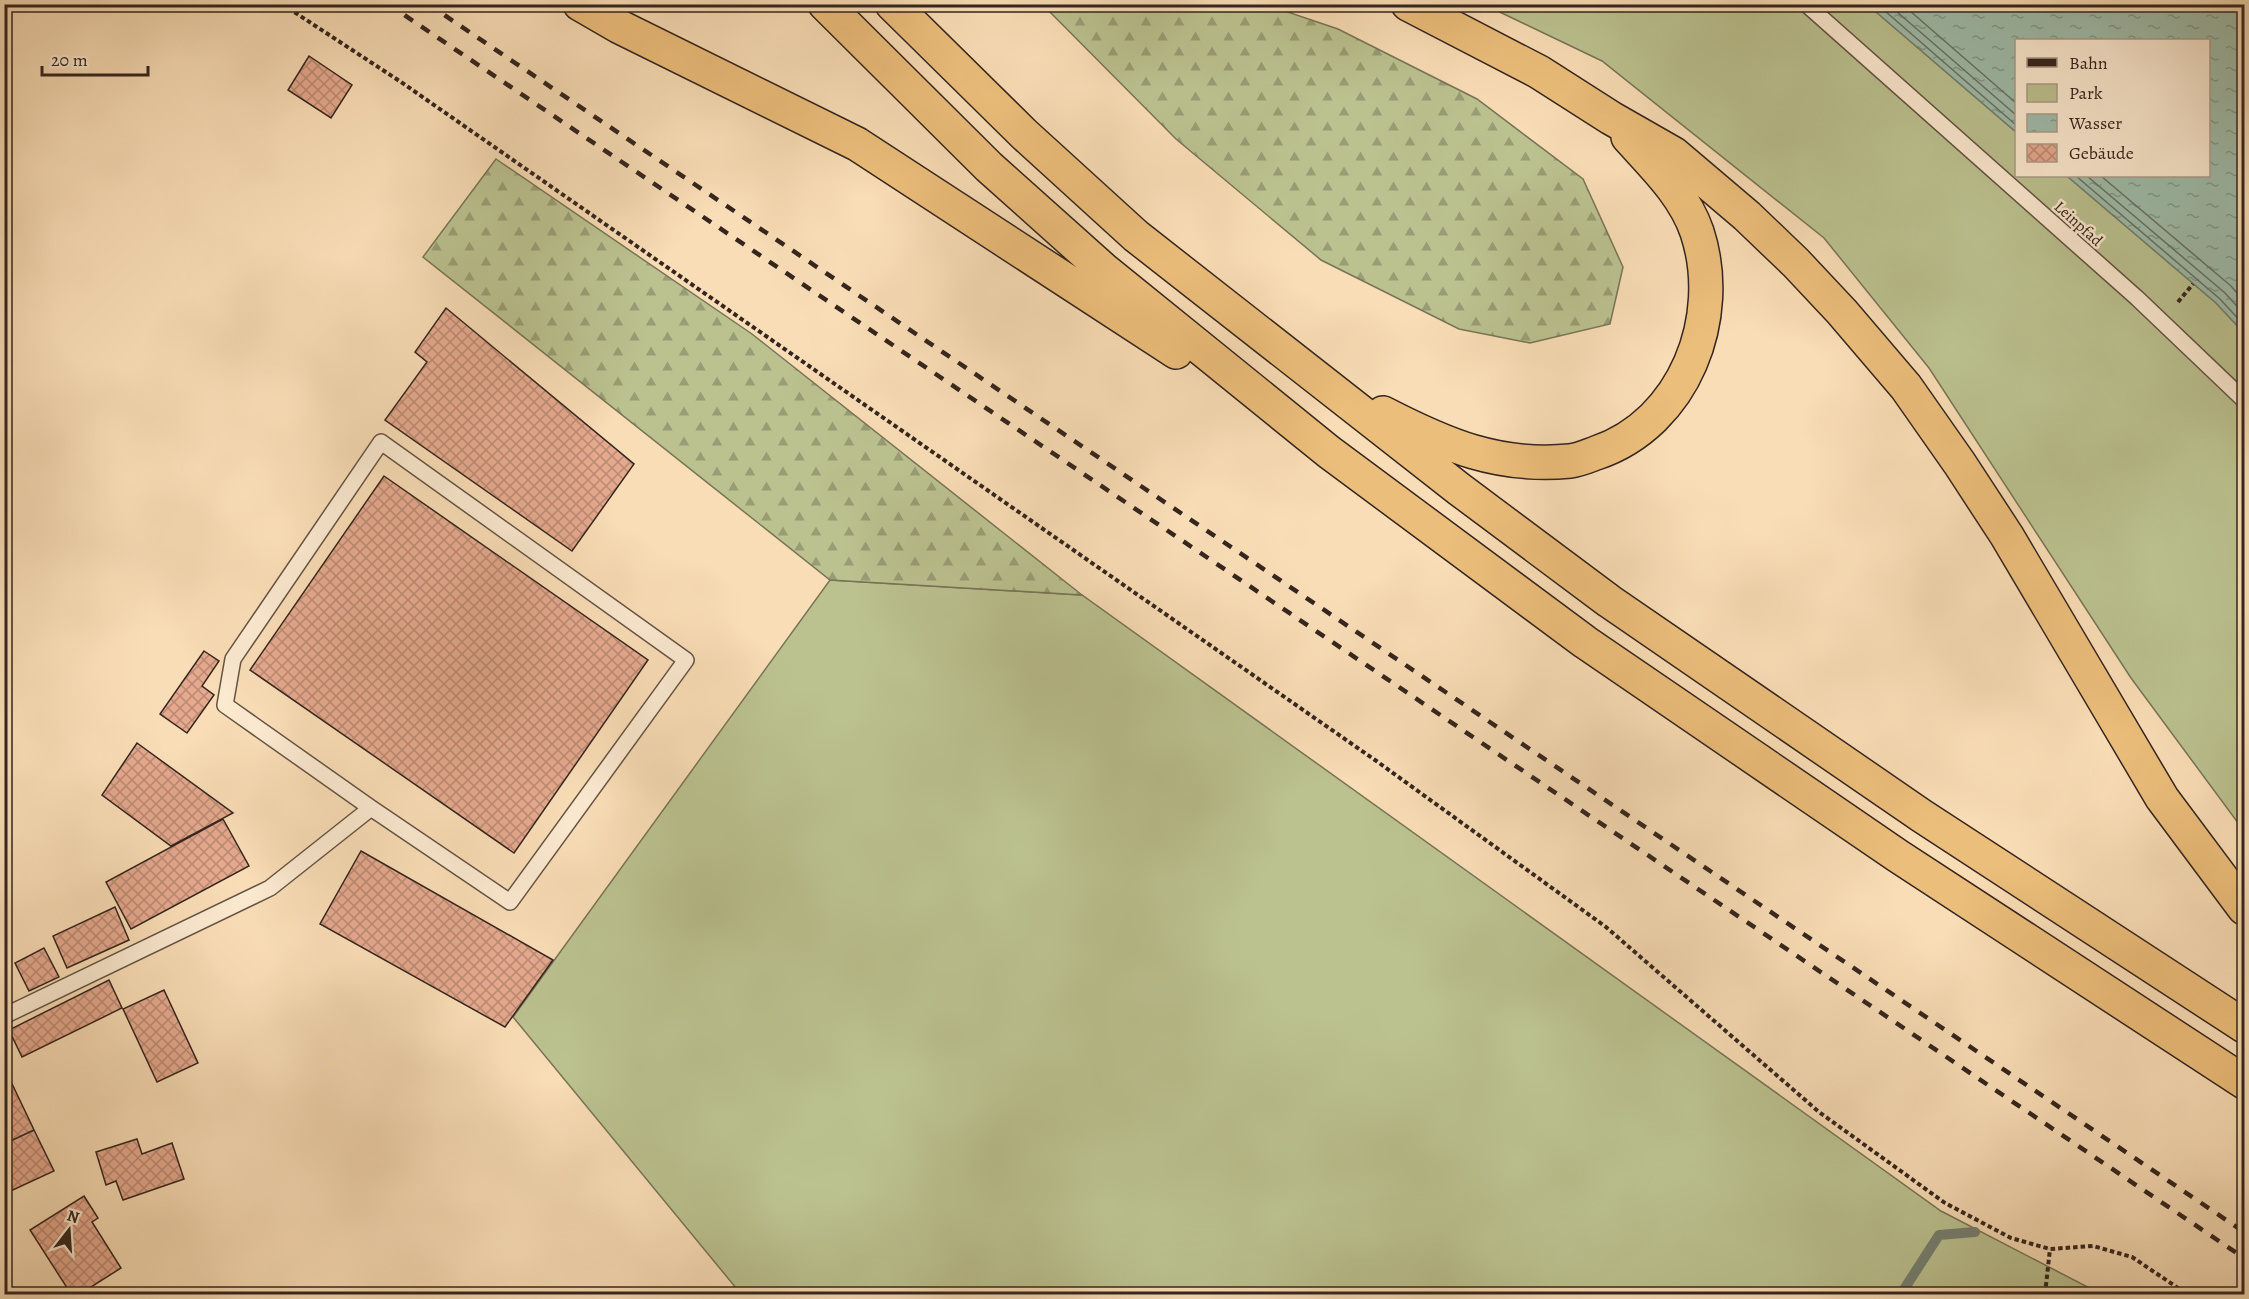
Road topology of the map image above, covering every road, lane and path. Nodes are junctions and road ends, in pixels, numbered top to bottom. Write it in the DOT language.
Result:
graph roads {
  1 [pos="282,4"];
  2 [pos="580,4"];
  3 [pos="825,4"];
  4 [pos="891,4"];
  5 [pos="1408,4"];
  6 [pos="1806,4"];
  7 [pos="1611,118"];
  8 [pos="1317,379"];
  9 [pos="2244,400"];
  10 [pos="1329,452"];
  11 [pos="371,808"];
  12 [pos="2244,908"];
  13 [pos="4,1016"];
  14 [pos="2244,1026"];
  15 [pos="2244,1082"];
  16 [pos="2050,1249"];
  17 [pos="2045,1294"];
  18 [pos="2187,1294"];
  1 -- 16 [label="path"];
  2 -- 10 [label="highway"];
  3 -- 10 [label="highway"];
  4 -- 8 [label="highway"];
  5 -- 7 [label="highway"];
  6 -- 9 [label="lane, Leinpfad"];
  7 -- 8 [label="highway"];
  7 -- 12 [label="highway"];
  8 -- 14 [label="highway"];
  10 -- 15 [label="highway"];
  11 -- 11 [label="lane"];
  11 -- 13 [label="lane"];
  16 -- 17 [label="path"];
  16 -- 18 [label="path"];
}
